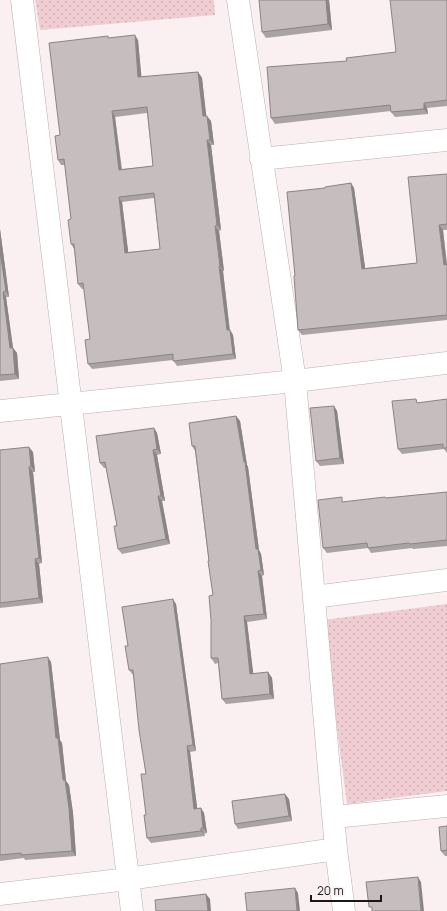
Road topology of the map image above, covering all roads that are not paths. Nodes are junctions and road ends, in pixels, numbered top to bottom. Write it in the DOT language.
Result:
graph roads {
  1 [pos="22,0"];
  2 [pos="238,0"];
  3 [pos="447,140"];
  4 [pos="261,159"];
  5 [pos="447,363"];
  6 [pos="295,381"];
  7 [pos="70,404"];
  8 [pos="0,411"];
  9 [pos="447,580"];
  10 [pos="314,597"];
  11 [pos="447,806"];
  12 [pos="334,817"];
  13 [pos="336,849"];
  14 [pos="128,879"];
  15 [pos="0,894"];
  16 [pos="132,911"];
  17 [pos="344,911"];
  1 -- 7 [label="street"];
  2 -- 4 [label="street"];
  3 -- 4 [label="street"];
  4 -- 6 [label="street"];
  5 -- 6 [label="street"];
  6 -- 7 [label="street"];
  6 -- 10 [label="street"];
  7 -- 8 [label="street"];
  7 -- 14 [label="street"];
  9 -- 10 [label="street"];
  10 -- 12 [label="street"];
  11 -- 12 [label="street"];
  12 -- 13 [label="street"];
  13 -- 14 [label="street"];
  13 -- 17 [label="street"];
  14 -- 15 [label="street"];
  14 -- 16 [label="street"];
}
